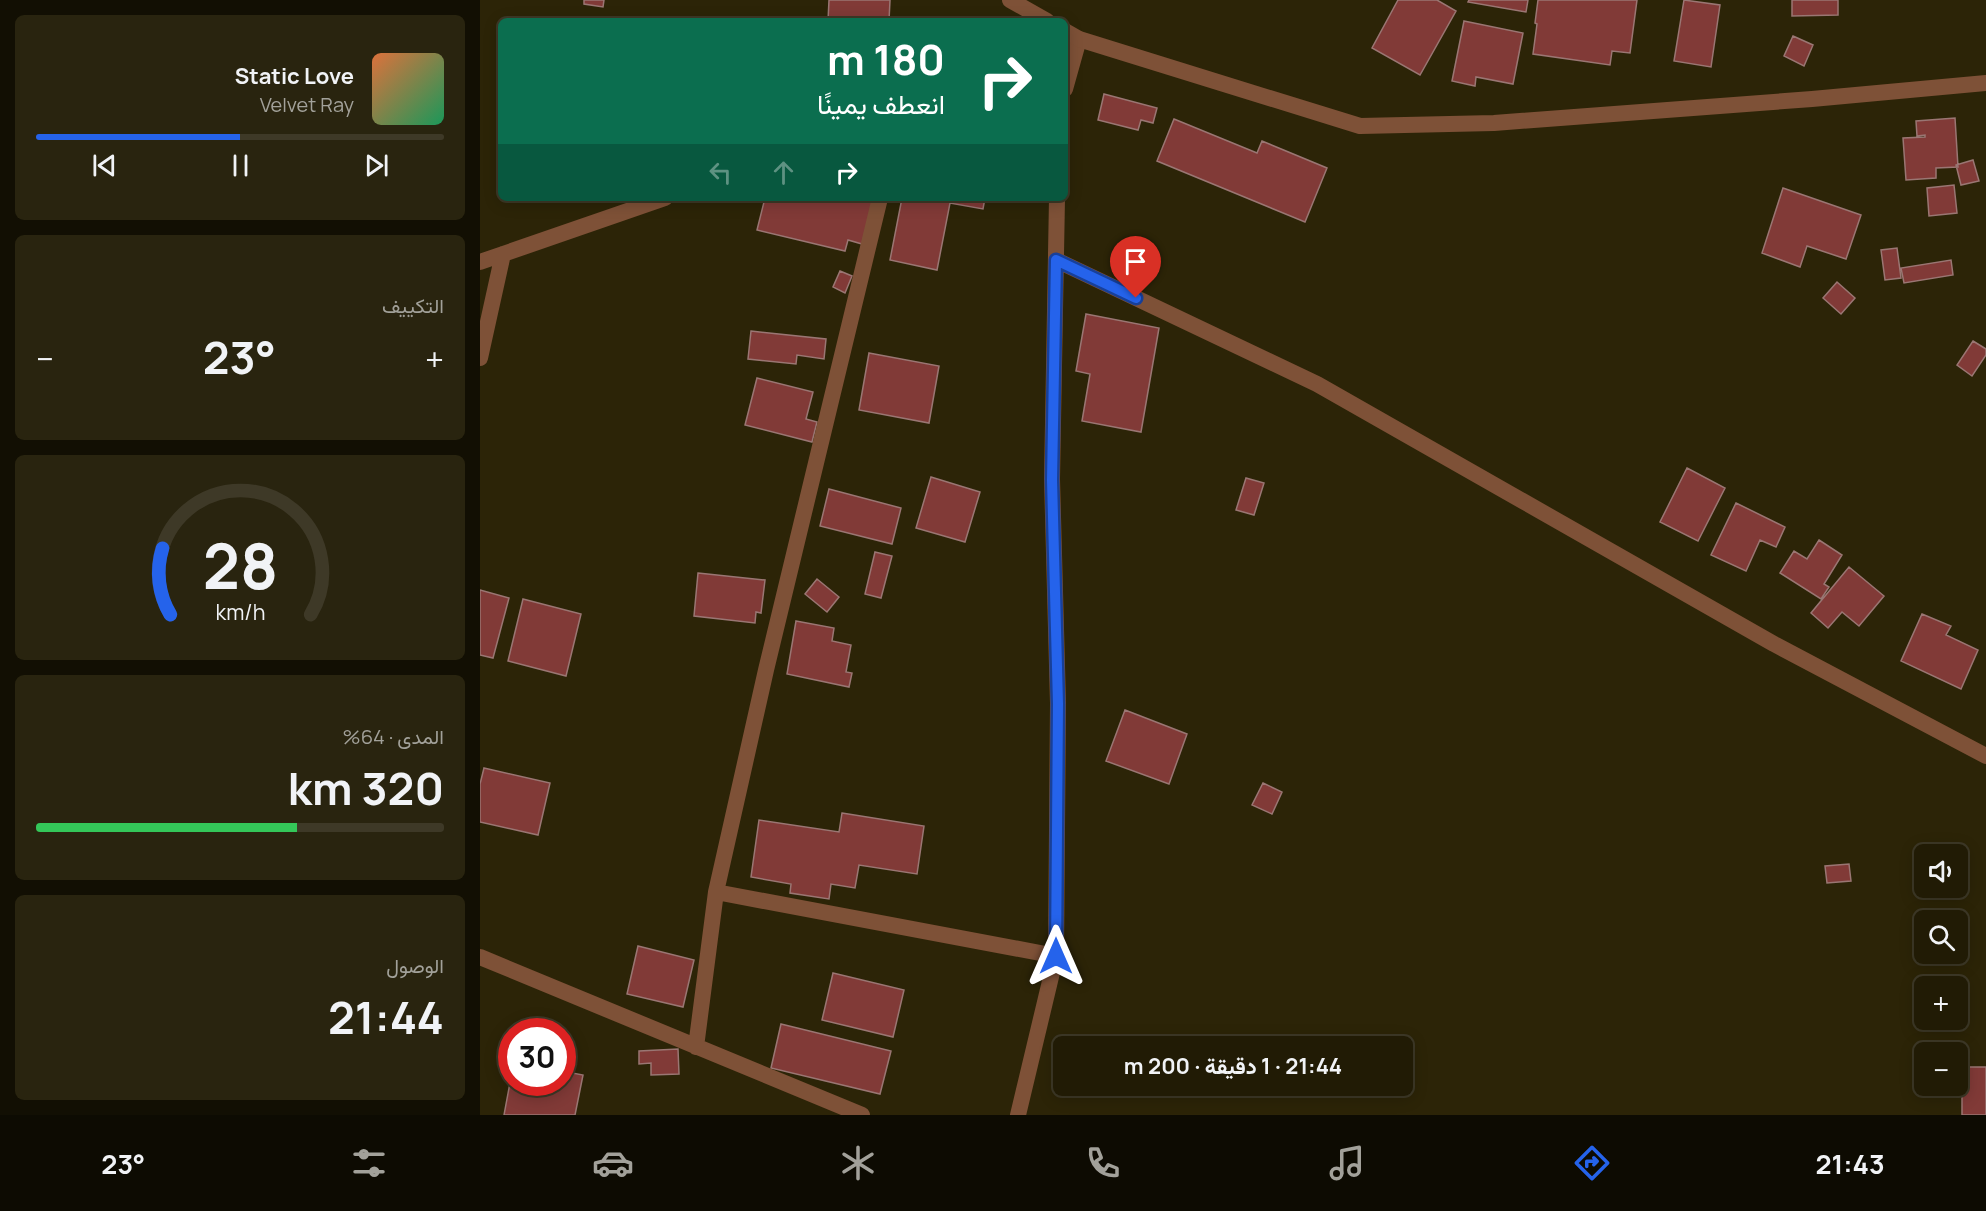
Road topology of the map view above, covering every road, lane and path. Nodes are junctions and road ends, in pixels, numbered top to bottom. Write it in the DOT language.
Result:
graph roads {
  1 [pos="1010,0"];
  2 [pos="1042,18"];
  3 [pos="1072,35"];
  4 [pos="1068,66"];
  5 [pos="1986,83"];
  6 [pos="656,201"];
  7 [pos="879,201"];
  8 [pos="1057,201"];
  9 [pos="503,254"];
  10 [pos="1056,260"];
  11 [pos="480,262"];
  12 [pos="480,358"];
  13 [pos="1986,756"];
  14 [pos="716,892"];
  15 [pos="1056,956"];
  16 [pos="480,957"];
  17 [pos="696,1047"];
  18 [pos="862,1115"];
  19 [pos="1018,1115"];
  1 -- 2 [label="street"];
  3 -- 4 [label="street"];
  3 -- 5 [label="street"];
  6 -- 9 [label="street"];
  7 -- 14 [label="street"];
  8 -- 10 [label="street"];
  9 -- 11 [label="street"];
  9 -- 12 [label="street"];
  10 -- 13 [label="street"];
  10 -- 15 [label="street"];
  14 -- 15 [label="street"];
  14 -- 17 [label="street"];
  15 -- 19 [label="street"];
  16 -- 17 [label="street"];
  17 -- 18 [label="street"];
}
